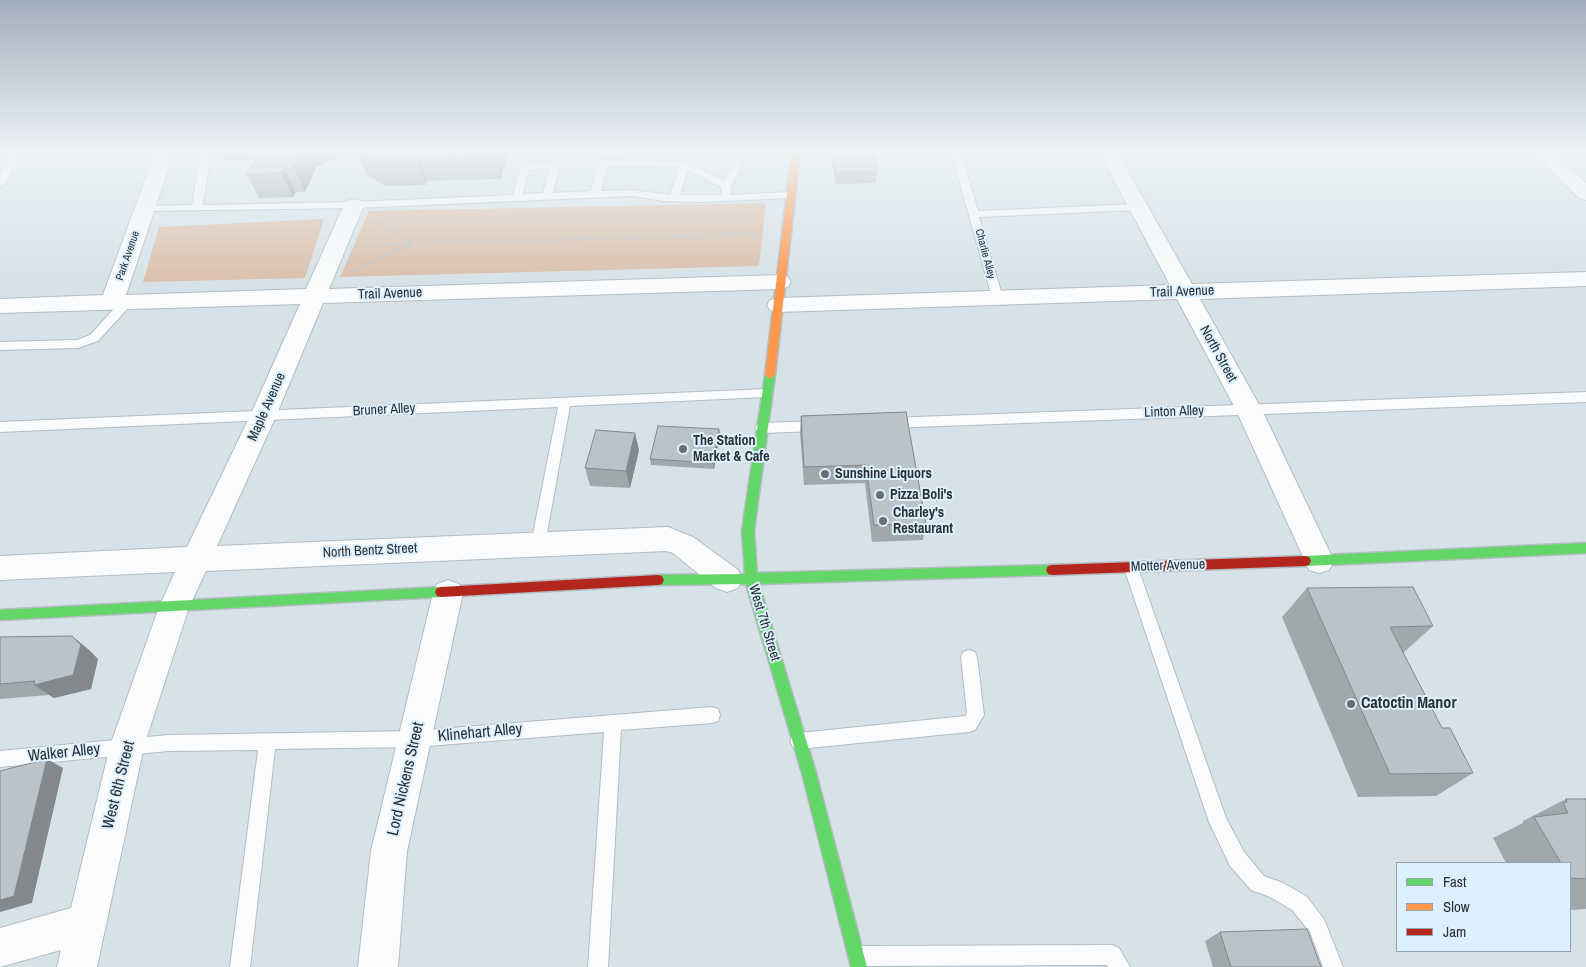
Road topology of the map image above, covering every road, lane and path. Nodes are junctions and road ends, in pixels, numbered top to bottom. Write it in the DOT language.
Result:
graph roads {
  1 [pos="148,197"];
  2 [pos="199,197"];
  3 [pos="530,197"];
  4 [pos="667,197"];
  5 [pos="745,197"];
  6 [pos="790,197"];
  7 [pos="969,197"];
  8 [pos="1133,197"];
  9 [pos="517,198"];
  10 [pos="674,198"];
  11 [pos="726,198"];
  12 [pos="1138,207"];
  13 [pos="197,208"];
  14 [pos="144,209"];
  15 [pos="360,212"];
  16 [pos="974,214"];
  17 [pos="763,234"];
  18 [pos="413,244"];
  19 [pos="354,245"];
  20 [pos="351,270"];
  21 [pos="1586,279"];
  22 [pos="780,282"];
  23 [pos="1183,292"];
  24 [pos="315,297"];
  25 [pos="997,298"];
  26 [pos="119,303"];
  27 [pos="0,306"];
  28 [pos="778,306"];
  29 [pos="0,346"];
  30 [pos="767,393"];
  31 [pos="1586,397"];
  32 [pos="565,401"];
  33 [pos="1249,410"];
  34 [pos="263,416"];
  35 [pos="881,423"];
  36 [pos="831,425"];
  37 [pos="0,427"];
  38 [pos="762,428"];
  39 [pos="538,544"];
  40 [pos="1586,548"];
  41 [pos="197,559"];
  42 [pos="1319,561"];
  43 [pos="0,568"];
  44 [pos="1131,568"];
  45 [pos="739,580"];
  46 [pos="448,593"];
  47 [pos="174,607"];
  48 [pos="0,616"];
  49 [pos="969,657"];
  50 [pos="712,714"];
  51 [pos="613,722"];
  52 [pos="415,739"];
  53 [pos="268,740"];
  54 [pos="800,741"];
  55 [pos="127,746"];
  56 [pos="0,759"];
  57 [pos="86,923"];
  58 [pos="0,948"];
  59 [pos="857,962"];
  60 [pos="77,967"];
  61 [pos="240,967"];
  62 [pos="378,967"];
  63 [pos="598,967"];
  64 [pos="1120,967"];
  65 [pos="1333,967"];
  1 -- 14 [label="street, Park Avenue"];
  2 -- 13 [label="lane"];
  3 -- 9 [label="lane"];
  4 -- 10 [label="lane"];
  5 -- 11 [label="lane"];
  6 -- 22 [label="main road, West 7th Street"];
  7 -- 16 [label="lane, Charlie Alley"];
  8 -- 12 [label="street, North Street"];
  9 -- 15 [label="lane"];
  10 -- 11 [label="lane"];
  12 -- 16 [label="lane"];
  12 -- 23 [label="street, North Street"];
  13 -- 14 [label="lane"];
  13 -- 15 [label="lane"];
  14 -- 26 [label="street, Park Avenue"];
  15 -- 18 [label="path"];
  15 -- 24 [label="street, Maple Avenue"];
  16 -- 25 [label="lane, Charlie Alley"];
  17 -- 18 [label="path"];
  18 -- 19 [label="path"];
  18 -- 20 [label="path"];
  21 -- 23 [label="street, Trail Avenue"];
  22 -- 24 [label="street, Trail Avenue"];
  22 -- 28 [label="main road, West 7th Street"];
  23 -- 25 [label="street, Trail Avenue"];
  23 -- 33 [label="street, North Street"];
  24 -- 26 [label="street, Trail Avenue"];
  24 -- 34 [label="street, Maple Avenue"];
  25 -- 28 [label="street, Trail Avenue"];
  26 -- 27 [label="street, Trail Avenue"];
  26 -- 29 [label="lane"];
  28 -- 30 [label="main road, West 7th Street"];
  30 -- 32 [label="lane, Bruner Alley"];
  30 -- 38 [label="main road, West 7th Street"];
  31 -- 33 [label="lane, Linton Alley"];
  32 -- 34 [label="lane, Bruner Alley"];
  32 -- 39 [label="lane"];
  33 -- 35 [label="lane, Linton Alley"];
  33 -- 42 [label="street, North Street"];
  34 -- 37 [label="lane, Bruner Alley"];
  34 -- 41 [label="street, Maple Avenue"];
  36 -- 38 [label="lane"];
  38 -- 45 [label="main road, West 7th Street"];
  39 -- 41 [label="street, North Bentz Street"];
  39 -- 45 [label="street, North Bentz Street"];
  40 -- 42 [label="main road, Motter Avenue"];
  41 -- 43 [label="street, North Bentz Street"];
  41 -- 47 [label="street, Maple Avenue"];
  42 -- 44 [label="main road, Motter Avenue"];
  44 -- 45 [label="main road, Motter Avenue"];
  44 -- 65 [label="lane"];
  45 -- 46 [label="main road"];
  45 -- 54 [label="main road, West 7th Street"];
  46 -- 47 [label="main road"];
  46 -- 52 [label="street, Lord Nickens Street"];
  47 -- 48 [label="main road"];
  47 -- 55 [label="street, West 6th Street"];
  49 -- 54 [label="lane"];
  50 -- 51 [label="lane, Klinehart Alley"];
  51 -- 52 [label="lane, Klinehart Alley"];
  51 -- 63 [label="lane"];
  52 -- 53 [label="lane, Klinehart Alley"];
  52 -- 62 [label="street, Lord Nickens Street"];
  53 -- 55 [label="lane, Klinehart Alley"];
  53 -- 61 [label="lane"];
  54 -- 59 [label="main road, West 7th Street"];
  55 -- 56 [label="lane, Walker Alley"];
  55 -- 57 [label="street, West 6th Street"];
  57 -- 58 [label="street"];
  57 -- 60 [label="street, West 6th Street"];
  59 -- 64 [label="lane"];
}
